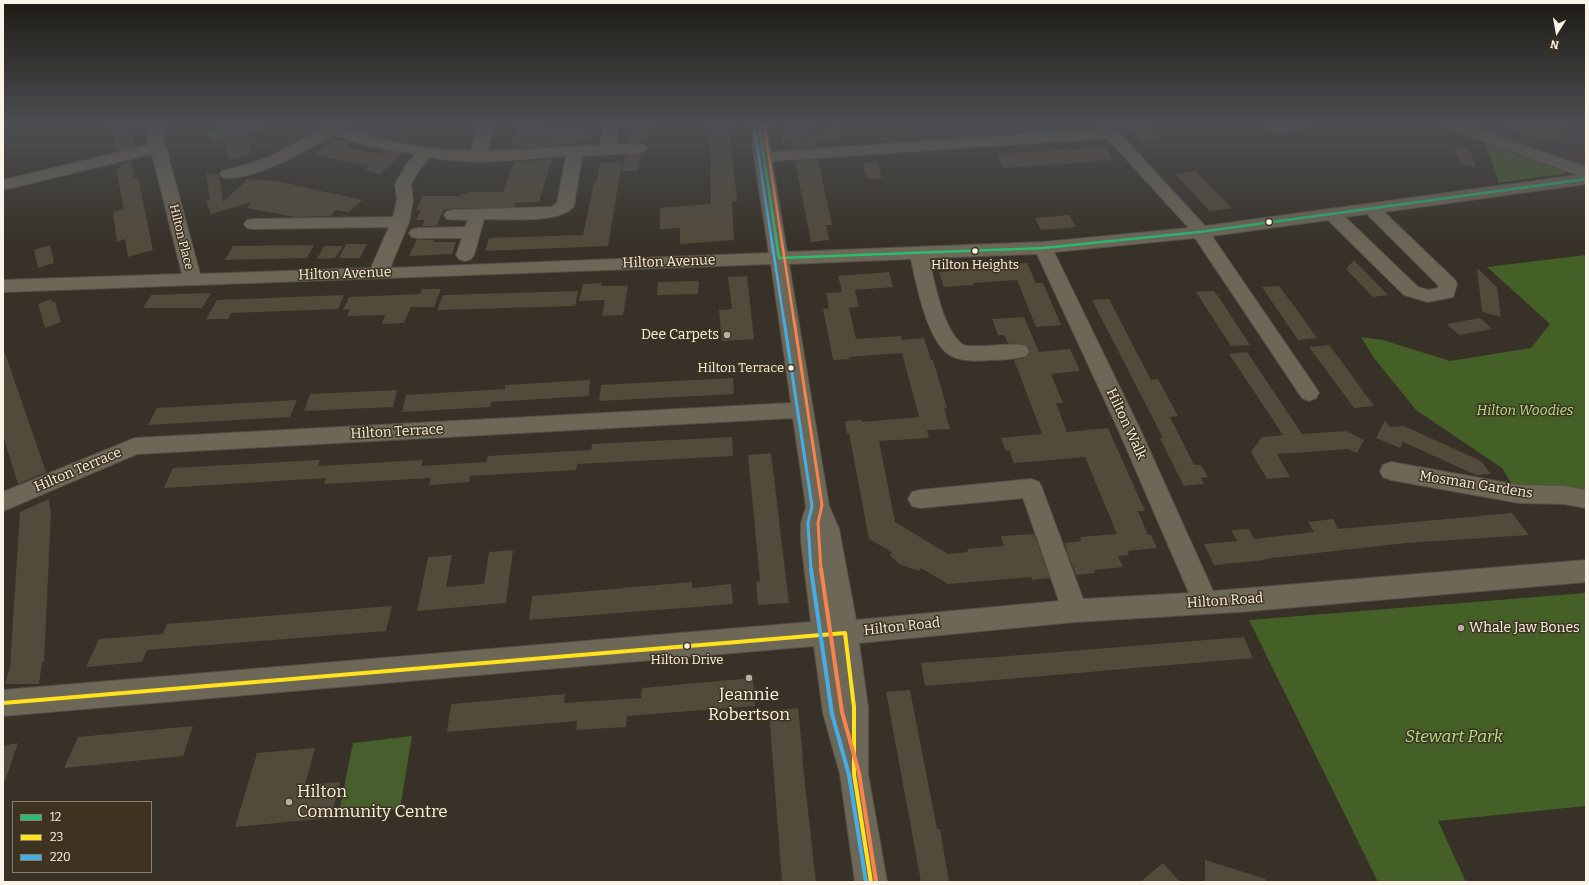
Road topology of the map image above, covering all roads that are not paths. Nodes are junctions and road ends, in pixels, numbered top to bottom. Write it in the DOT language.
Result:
graph roads {
  1 [pos="81,166"];
  2 [pos="163,166"];
  3 [pos="254,166"];
  4 [pos="413,166"];
  5 [pos="572,166"];
  6 [pos="764,166"];
  7 [pos="1142,166"];
  8 [pos="1567,166"];
  9 [pos="1586,173"];
  10 [pos="228,174"];
  11 [pos="1586,179"];
  12 [pos="3,185"];
  13 [pos="1371,209"];
  14 [pos="1332,214"];
  15 [pos="453,215"];
  16 [pos="477,215"];
  17 [pos="400,222"];
  18 [pos="253,224"];
  19 [pos="472,232"];
  20 [pos="1199,232"];
  21 [pos="418,233"];
  22 [pos="1043,248"];
  23 [pos="918,252"];
  24 [pos="465,255"];
  25 [pos="779,258"];
  26 [pos="378,274"];
  27 [pos="192,279"];
  28 [pos="3,286"];
  29 [pos="1019,351"];
  30 [pos="1309,393"];
  31 [pos="801,410"];
  32 [pos="1391,471"];
  33 [pos="920,499"];
  34 [pos="1586,499"];
  35 [pos="3,502"];
  36 [pos="1586,571"];
  37 [pos="1206,603"];
  38 [pos="1075,611"];
  39 [pos="835,633"];
  40 [pos="3,703"];
  41 [pos="871,882"];
  1 -- 12 [label="street"];
  2 -- 27 [label="street, Hilton Place"];
  3 -- 10 [label="street"];
  4 -- 17 [label="street"];
  5 -- 16 [label="street"];
  6 -- 25 [label="street"];
  7 -- 20 [label="street"];
  8 -- 9 [label="street"];
  11 -- 13 [label="street, Hilton Avenue"];
  13 -- 14 [label="street, Hilton Avenue"];
  13 -- 14 [label="street"];
  14 -- 20 [label="street, Hilton Avenue"];
  15 -- 16 [label="street"];
  16 -- 19 [label="street"];
  17 -- 18 [label="street"];
  17 -- 26 [label="street"];
  19 -- 21 [label="street"];
  19 -- 24 [label="street"];
  20 -- 22 [label="street, Hilton Avenue"];
  20 -- 30 [label="street"];
  22 -- 23 [label="street, Hilton Avenue"];
  22 -- 37 [label="street, Hilton Walk"];
  23 -- 25 [label="street, Hilton Avenue"];
  23 -- 29 [label="street"];
  25 -- 26 [label="street, Hilton Avenue"];
  25 -- 31 [label="street"];
  26 -- 27 [label="street, Hilton Avenue"];
  27 -- 28 [label="street, Hilton Avenue"];
  31 -- 35 [label="street, Hilton Terrace"];
  31 -- 39 [label="street"];
  32 -- 34 [label="street, Mosman Gardens"];
  33 -- 38 [label="street"];
  36 -- 37 [label="street, Hilton Road"];
  37 -- 38 [label="street, Hilton Road"];
  38 -- 39 [label="street, Hilton Road"];
  39 -- 40 [label="street, Hilton Road"];
  39 -- 41 [label="street"];
}
